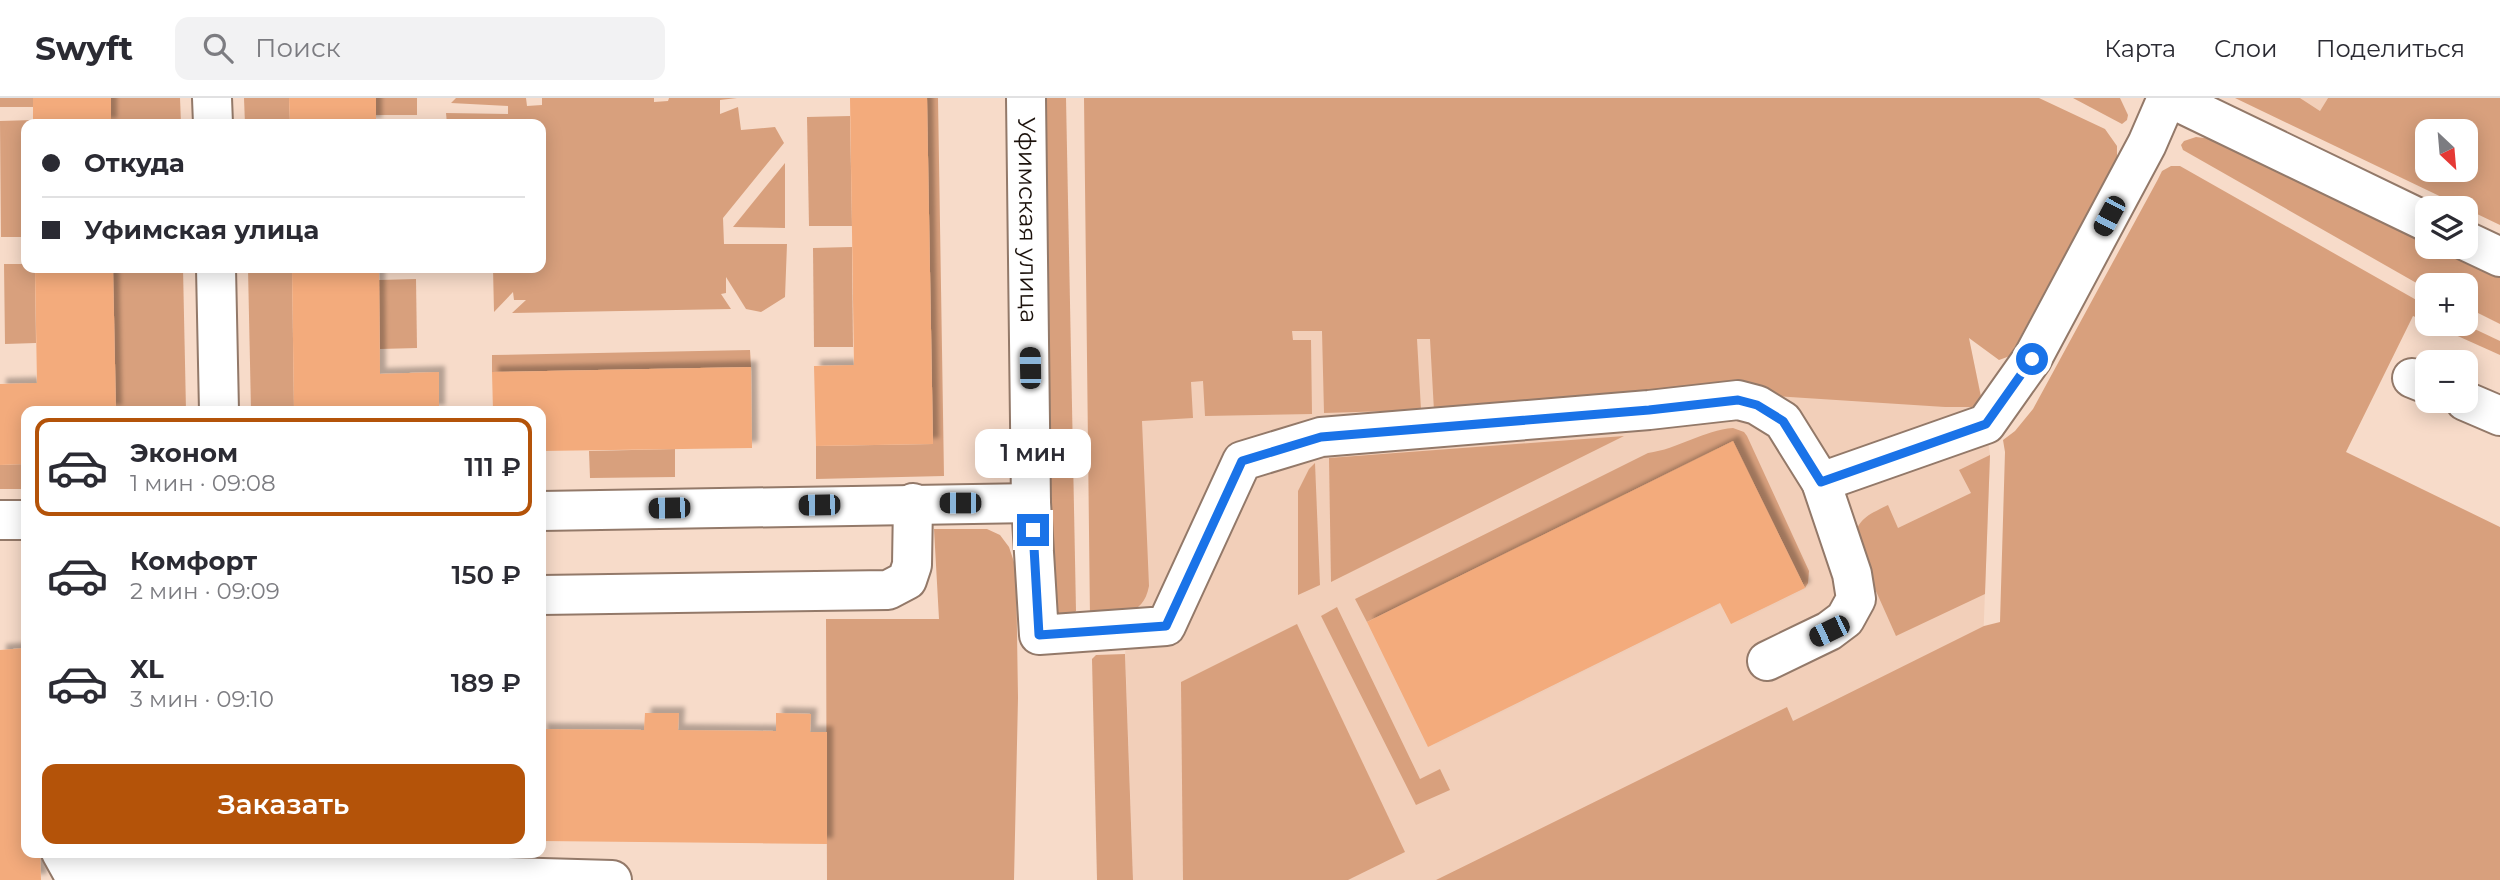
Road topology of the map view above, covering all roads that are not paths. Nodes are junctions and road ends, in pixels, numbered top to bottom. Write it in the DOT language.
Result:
graph roads {
  1 [pos="212,98"];
  2 [pos="1026,98"];
  3 [pos="2169,98"];
  4 [pos="213,119"];
  5 [pos="2415,216"];
  6 [pos="2478,247"];
  7 [pos="2500,257"];
  8 [pos="216,273"];
  9 [pos="219,406"];
  10 [pos="2478,407"];
  11 [pos="2500,416"];
  12 [pos="1821,482"];
  13 [pos="913,503"];
  14 [pos="1031,503"];
  15 [pos="546,510"];
  16 [pos="0,520"];
  17 [pos="21,520"];
  18 [pos="546,595"];
  19 [pos="1768,661"];
  20 [pos="64,858"];
  21 [pos="340,862"];
  22 [pos="612,880"];
  1 -- 4 [label="street"];
  2 -- 14 [label="street, Уфимская улица"];
  3 -- 5 [label="street"];
  3 -- 12 [label="street"];
  6 -- 7 [label="street"];
  8 -- 9 [label="street"];
  10 -- 11 [label="street"];
  12 -- 14 [label="street, Уфимская улица"];
  12 -- 19 [label="street"];
  13 -- 14 [label="street"];
  13 -- 15 [label="street"];
  13 -- 18 [label="street"];
  16 -- 17 [label="street"];
  20 -- 21 [label="street"];
  21 -- 22 [label="street"];
}
